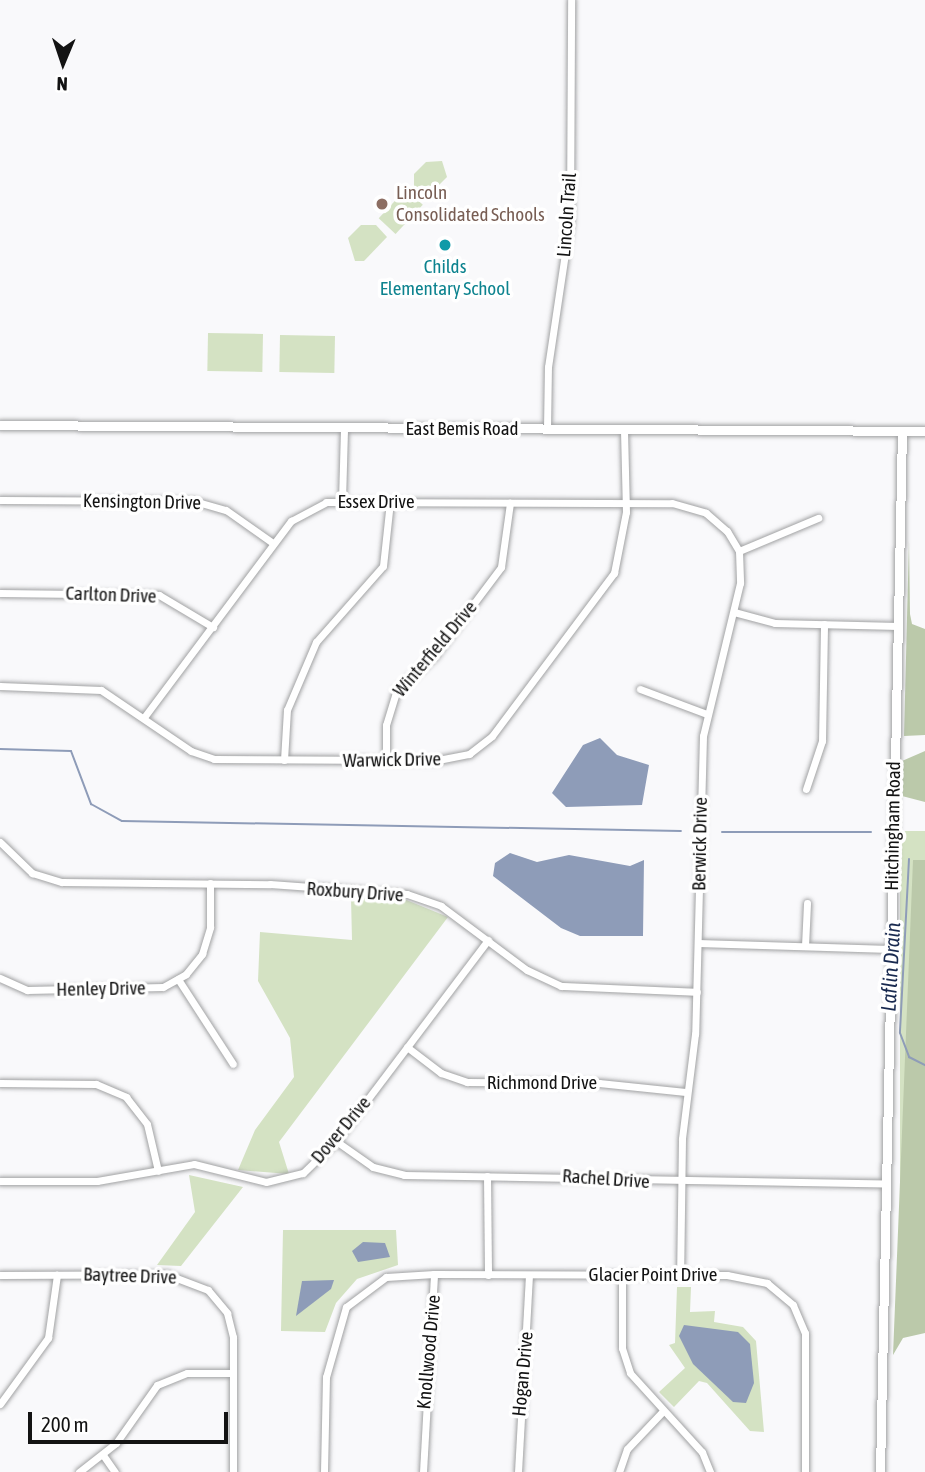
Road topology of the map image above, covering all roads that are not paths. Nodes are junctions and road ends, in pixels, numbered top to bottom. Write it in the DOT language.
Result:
graph roads {
  1 [pos="571,0"];
  2 [pos="0,425"];
  3 [pos="547,429"];
  4 [pos="344,430"];
  5 [pos="624,430"];
  6 [pos="925,431"];
  7 [pos="902,432"];
  8 [pos="0,500"];
  9 [pos="342,501"];
  10 [pos="390,502"];
  11 [pos="510,503"];
  12 [pos="625,504"];
  13 [pos="818,518"];
  14 [pos="273,543"];
  15 [pos="738,551"];
  16 [pos="0,593"];
  17 [pos="734,612"];
  18 [pos="824,624"];
  19 [pos="898,626"];
  20 [pos="213,627"];
  21 [pos="0,686"];
  22 [pos="640,689"];
  23 [pos="706,714"];
  24 [pos="145,716"];
  25 [pos="284,760"];
  26 [pos="386,760"];
  27 [pos="806,789"];
  28 [pos="0,842"];
  29 [pos="210,883"];
  30 [pos="807,903"];
  31 [pos="488,940"];
  32 [pos="698,943"];
  33 [pos="805,946"];
  34 [pos="890,949"];
  35 [pos="0,978"];
  36 [pos="178,979"];
  37 [pos="697,992"];
  38 [pos="407,1047"];
  39 [pos="233,1064"];
  40 [pos="0,1083"];
  41 [pos="686,1092"];
  42 [pos="336,1141"];
  43 [pos="158,1171"];
  44 [pos="487,1176"];
  45 [pos="0,1181"];
  46 [pos="681,1182"];
  47 [pos="885,1183"];
  48 [pos="434,1274"];
  49 [pos="0,1275"];
  50 [pos="57,1275"];
  51 [pos="488,1275"];
  52 [pos="622,1275"];
  53 [pos="680,1275"];
  54 [pos="529,1276"];
  55 [pos="233,1373"];
  56 [pos="0,1404"];
  57 [pos="663,1411"];
  58 [pos="103,1455"];
  59 [pos="79,1472"];
  60 [pos="115,1472"];
  61 [pos="233,1472"];
  62 [pos="324,1472"];
  63 [pos="423,1472"];
  64 [pos="518,1472"];
  65 [pos="619,1472"];
  66 [pos="710,1472"];
  67 [pos="806,1472"];
  68 [pos="880,1472"];
  1 -- 3 [label="street, Lincoln Trail"];
  2 -- 4 [label="street, East Bemis Road"];
  3 -- 4 [label="street, East Bemis Road"];
  3 -- 5 [label="street, East Bemis Road"];
  4 -- 9 [label="street"];
  5 -- 7 [label="street, East Bemis Road"];
  5 -- 12 [label="street, Warwick Drive"];
  6 -- 7 [label="street, East Bemis Road"];
  7 -- 19 [label="street, Hitchingham Road"];
  8 -- 14 [label="street, Kensington Drive"];
  9 -- 10 [label="street, Essex Drive"];
  9 -- 14 [label="street, Essex Drive"];
  10 -- 11 [label="street, Essex Drive"];
  10 -- 25 [label="street"];
  11 -- 12 [label="street, Essex Drive"];
  11 -- 26 [label="street, Winterfield Drive"];
  12 -- 15 [label="street"];
  12 -- 26 [label="street, Warwick Drive"];
  13 -- 15 [label="street"];
  14 -- 20 [label="street, Essex Drive"];
  15 -- 17 [label="street, Berwick Drive"];
  16 -- 20 [label="street, Carlton Drive"];
  17 -- 18 [label="street"];
  17 -- 23 [label="street, Berwick Drive"];
  18 -- 19 [label="street"];
  18 -- 27 [label="street"];
  19 -- 34 [label="street, Hitchingham Road"];
  20 -- 24 [label="street, Essex Drive"];
  21 -- 24 [label="street, Warwick Drive"];
  22 -- 23 [label="street"];
  23 -- 32 [label="street, Berwick Drive"];
  24 -- 25 [label="street, Warwick Drive"];
  25 -- 26 [label="street, Warwick Drive"];
  28 -- 29 [label="street, Roxbury Drive"];
  29 -- 31 [label="street, Roxbury Drive"];
  29 -- 36 [label="street"];
  30 -- 33 [label="street"];
  31 -- 37 [label="street, Roxbury Drive"];
  31 -- 38 [label="street, Dover Drive"];
  32 -- 33 [label="street"];
  32 -- 37 [label="street, Berwick Drive"];
  33 -- 34 [label="street"];
  34 -- 47 [label="street, Hitchingham Road"];
  35 -- 36 [label="street, Henley Drive"];
  36 -- 39 [label="street"];
  37 -- 41 [label="street, Berwick Drive"];
  38 -- 41 [label="street, Richmond Drive"];
  38 -- 42 [label="street, Dover Drive"];
  40 -- 43 [label="street"];
  41 -- 46 [label="street, Berwick Drive"];
  42 -- 43 [label="street, Dover Drive"];
  42 -- 44 [label="street, Rachel Drive"];
  43 -- 45 [label="street, Dover Drive"];
  44 -- 46 [label="street, Rachel Drive"];
  44 -- 51 [label="street"];
  46 -- 47 [label="street, Rachel Drive"];
  46 -- 53 [label="street, Berwick Drive"];
  47 -- 68 [label="street, Hitchingham Road"];
  48 -- 51 [label="street, Glacier Point Drive"];
  48 -- 62 [label="street, Glacier Point Drive"];
  48 -- 63 [label="street, Knollwood Drive"];
  49 -- 50 [label="street, Baytree Drive"];
  50 -- 55 [label="street, Baytree Drive"];
  50 -- 56 [label="street"];
  51 -- 54 [label="street, Glacier Point Drive"];
  52 -- 53 [label="street, Glacier Point Drive"];
  52 -- 54 [label="street, Glacier Point Drive"];
  52 -- 57 [label="street"];
  53 -- 67 [label="street, Glacier Point Drive"];
  54 -- 64 [label="street, Hogan Drive"];
  55 -- 58 [label="street"];
  55 -- 61 [label="street, Baytree Drive"];
  57 -- 65 [label="street"];
  57 -- 66 [label="street"];
  58 -- 59 [label="street"];
  58 -- 60 [label="street"];
}
